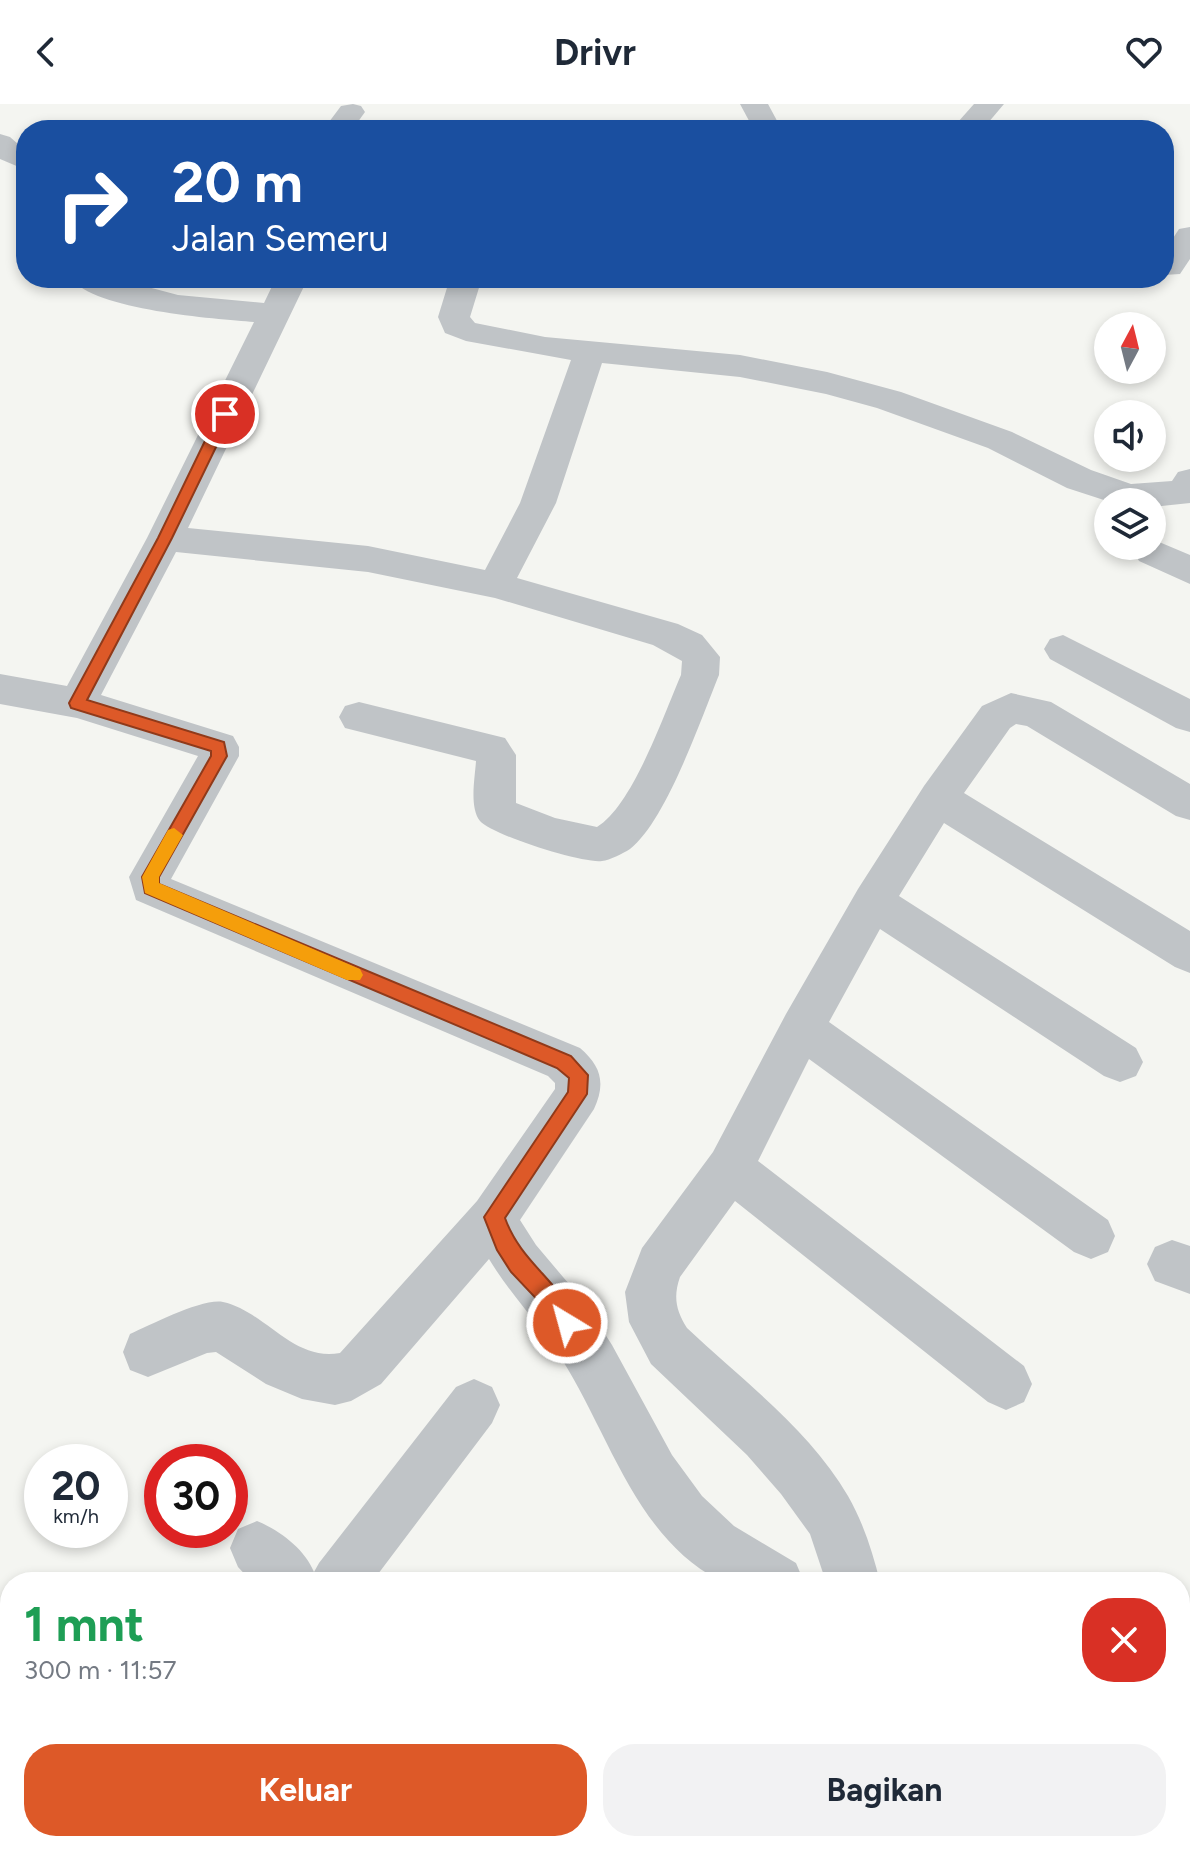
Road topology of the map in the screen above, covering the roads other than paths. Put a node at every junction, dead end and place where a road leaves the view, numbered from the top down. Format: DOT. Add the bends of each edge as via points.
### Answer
graph roads {
  1 [pos="990,104"];
  2 [pos="975,120"];
  3 [pos="1190,236"];
  4 [pos="1174,270"];
  5 [pos="107,288"];
  6 [pos="286,288"];
  7 [pos="463,288"];
  8 [pos="272,314"];
  9 [pos="590,351"];
  10 [pos="1190,481"];
  11 [pos="165,538"];
  12 [pos="1166,559"];
  13 [pos="1190,571"];
  14 [pos="495,585"];
  15 [pos="1063,649"];
  16 [pos="0,689"];
  17 [pos="77,703"];
  18 [pos="359,717"];
  19 [pos="1190,717"];
  20 [pos="938,798"];
  21 [pos="1190,804"];
  22 [pos="873,902"];
  23 [pos="1190,954"];
  24 [pos="802,1028"];
  25 [pos="1120,1062"];
  26 [pos="730,1168"];
  27 [pos="494,1217"];
  28 [pos="1091,1236"];
  29 [pos="148,1352"];
  30 [pos="1006,1384"];
  31 [pos="474,1405"];
  32 [pos="346,1572"];
  33 [pos="757,1572"];
  34 [pos="851,1572"];
  1 -- 2 [label="street"];
  3 -- 4 [label="street"];
  5 -- 8 [label="street" via="158,302"];
  6 -- 8 [label="street"];
  7 -- 9 [label="street" via="454,317 456,326 466,331"];
  8 -- 11 [label="street"];
  9 -- 10 [label="street" via="740,366 827,383 1000,440 1079,479 1130,496 1182,493"];
  9 -- 14 [label="street" via="538,503"];
  11 -- 14 [label="street" via="312,551"];
  11 -- 17 [label="street"];
  12 -- 13 [label="street"];
  14 -- 18 [label="street" via="665,634 701,657 700,675 682,717 623,832 594,844 506,818 495,810 496,755 491,749"];
  15 -- 19 [label="street"];
  16 -- 17 [label="street"];
  17 -- 27 [label="street" via="219,747 219,756 150,877 151,888 564,1062 578,1075 578,1094"];
  20 -- 21 [label="street" via="996,717 1011,708 1037,713 1071,731"];
  20 -- 22 [label="street"];
  20 -- 23 [label="street"];
  22 -- 24 [label="street"];
  22 -- 25 [label="street"];
  24 -- 26 [label="street"];
  24 -- 28 [label="street"];
  26 -- 30 [label="street"];
  26 -- 34 [label="street" via="659,1265 650,1292 654,1322 669,1346 800,1475 829,1515"];
  27 -- 29 [label="street" via="353,1374 322,1382 305,1377 222,1327"];
  27 -- 33 [label="street" via="518,1265 555,1304 581,1343 651,1470 685,1518"];
  31 -- 32 [label="street"];
}
